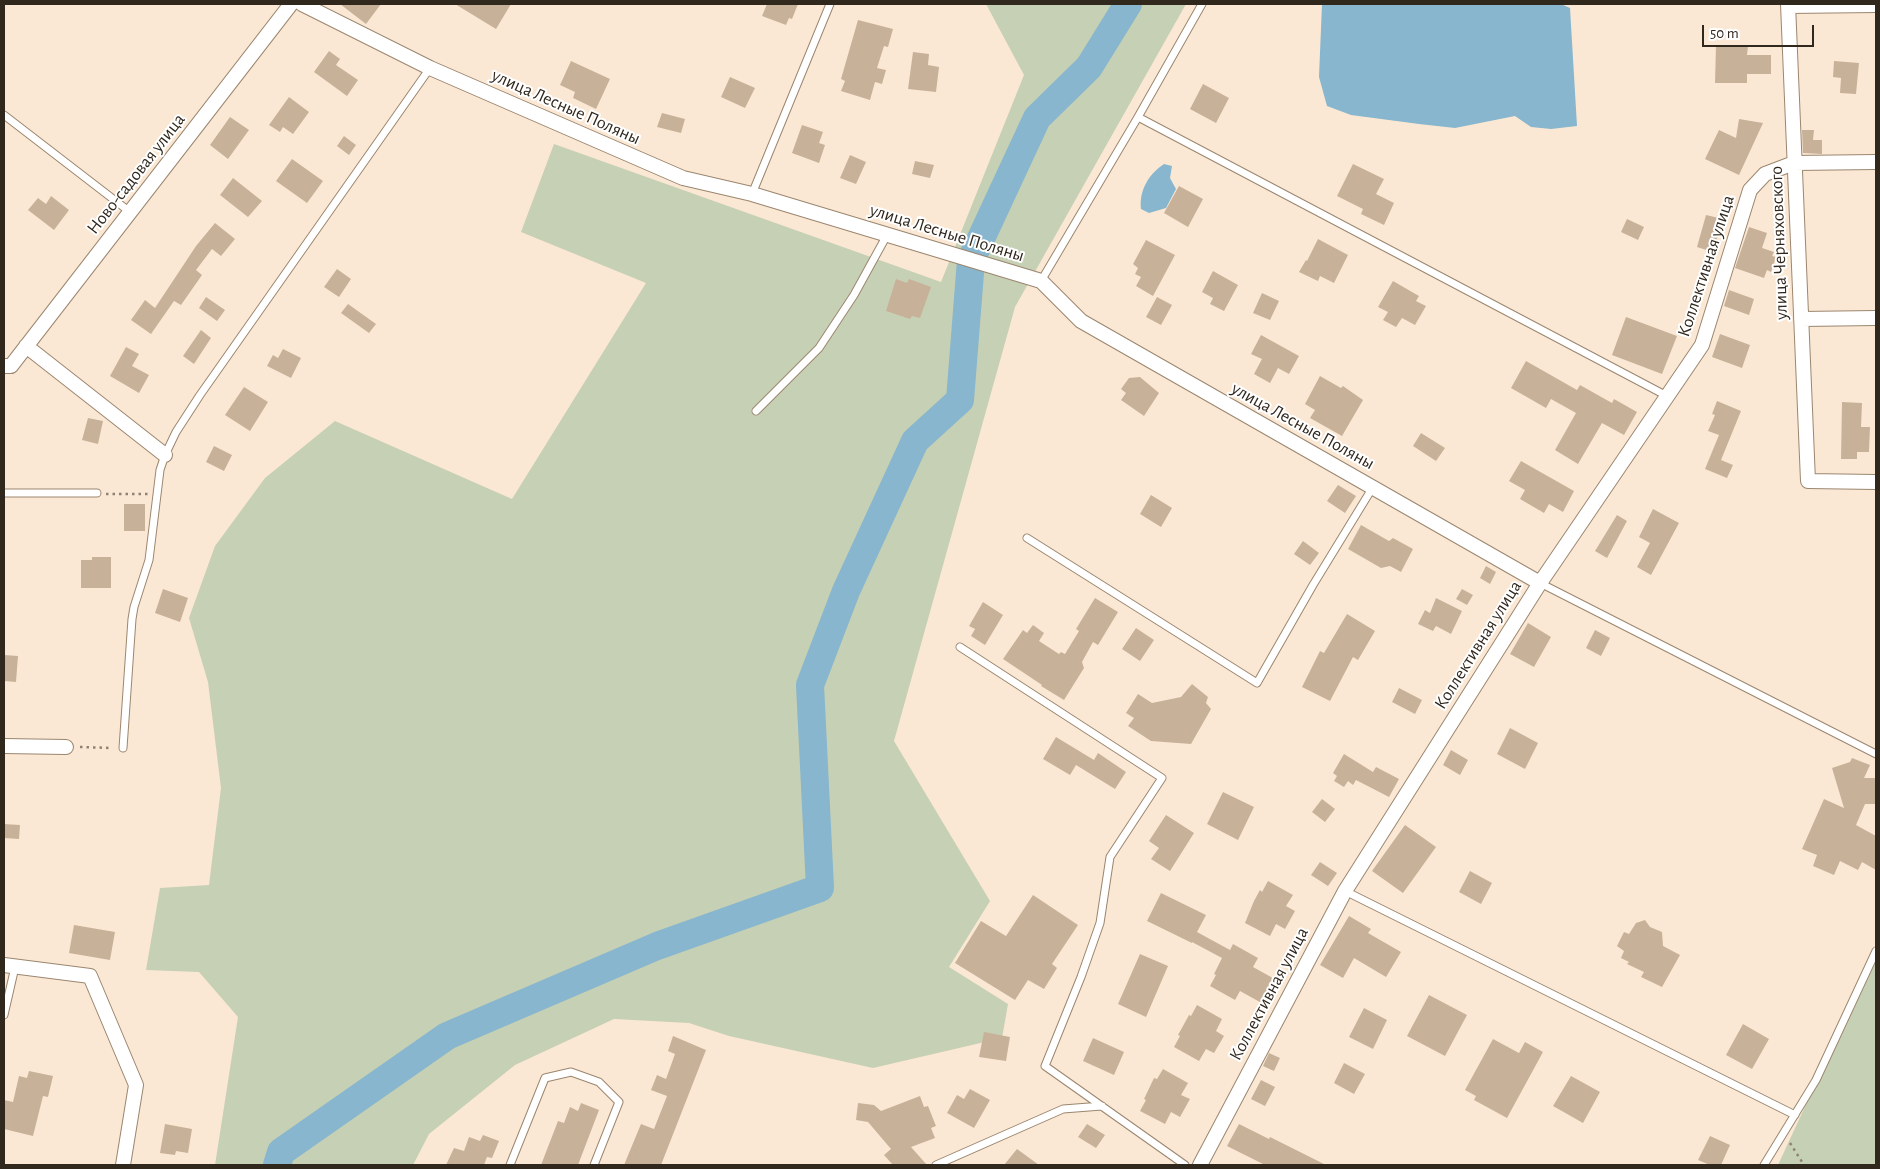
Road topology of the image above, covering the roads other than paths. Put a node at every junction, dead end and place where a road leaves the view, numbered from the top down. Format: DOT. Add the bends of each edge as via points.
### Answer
graph roads {
  1 [pos="291,4"];
  2 [pos="302,4"];
  3 [pos="830,4"];
  4 [pos="1202,4"];
  5 [pos="1788,5"];
  6 [pos="1876,5"];
  7 [pos="430,68"];
  8 [pos="4,115"];
  9 [pos="1138,116"];
  10 [pos="1794,162"];
  11 [pos="1876,162"];
  12 [pos="752,194"];
  13 [pos="130,212"];
  14 [pos="887,235"];
  15 [pos="1041,281"];
  16 [pos="1876,318"];
  17 [pos="1801,319"];
  18 [pos="26,346"];
  19 [pos="8,366"];
  20 [pos="1667,396"];
  21 [pos="756,411"];
  22 [pos="165,455"];
  23 [pos="1876,482"];
  24 [pos="1373,486"];
  25 [pos="4,493"];
  26 [pos="97,493"];
  27 [pos="1027,538"];
  28 [pos="1540,583"];
  29 [pos="960,646"];
  30 [pos="4,746"];
  31 [pos="66,747"];
  32 [pos="123,748"];
  33 [pos="1876,754"];
  34 [pos="1345,891"];
  35 [pos="1876,951"];
  36 [pos="9,966"];
  37 [pos="4,1015"];
  38 [pos="1102,1106"];
  39 [pos="1795,1115"];
  40 [pos="123,1165"];
  41 [pos="510,1165"];
  42 [pos="594,1165"];
  43 [pos="936,1165"];
  44 [pos="1185,1165"];
  45 [pos="1200,1165"];
  46 [pos="1764,1165"];
  1 -- 13 [label="street, Ново-садовая улица"];
  2 -- 7 [label="street, улица Лесные Поляны"];
  3 -- 12 [label="lane"];
  4 -- 9 [label="lane"];
  5 -- 6 [label="street"];
  5 -- 10 [label="street, улица Черняховского"];
  7 -- 12 [label="street, улица Лесные Поляны" via="683,178"];
  7 -- 22 [label="lane" via="200,395"];
  8 -- 13 [label="lane"];
  9 -- 15 [label="lane"];
  9 -- 20 [label="lane"];
  10 -- 11 [label="street"];
  10 -- 17 [label="street, улица Черняховского"];
  10 -- 20 [label="street, Коллективная улица" via="1765,174 1750,190 1702,345"];
  12 -- 14 [label="street, улица Лесные Поляны"];
  13 -- 18 [label="street, Ново-садовая улица"];
  14 -- 15 [label="street, улица Лесные Поляны"];
  14 -- 21 [label="lane" via="854,295 818,348"];
  15 -- 24 [label="street, улица Лесные Поляны" via="1081,320"];
  16 -- 17 [label="street"];
  17 -- 23 [label="street, улица Черняховского" via="1808,481"];
  18 -- 19 [label="street, Ново-садовая улица"];
  18 -- 22 [label="street"];
  20 -- 28 [label="street, Коллективная улица"];
  22 -- 32 [label="lane" via="160,470 149,560 132,619"];
  24 -- 27 [label="lane" via="1257,684"];
  24 -- 28 [label="street, улица Лесные Поляны"];
  25 -- 26 [label="lane"];
  28 -- 33 [label="lane"];
  28 -- 34 [label="street, Коллективная улица"];
  29 -- 38 [label="lane" via="1162,778 1110,857 1100,924 1045,1066"];
  30 -- 31 [label="street"];
  34 -- 39 [label="lane"];
  34 -- 45 [label="street, Коллективная улица"];
  35 -- 39 [label="lane" via="1816,1080"];
  36 -- 37 [label="lane"];
  36 -- 40 [label="street" via="90,976 136,1085"];
  38 -- 43 [label="lane" via="1063,1109"];
  38 -- 44 [label="lane"];
  39 -- 46 [label="lane"];
  41 -- 42 [label="lane" via="545,1078 571,1072 599,1082 619,1102"];
}
